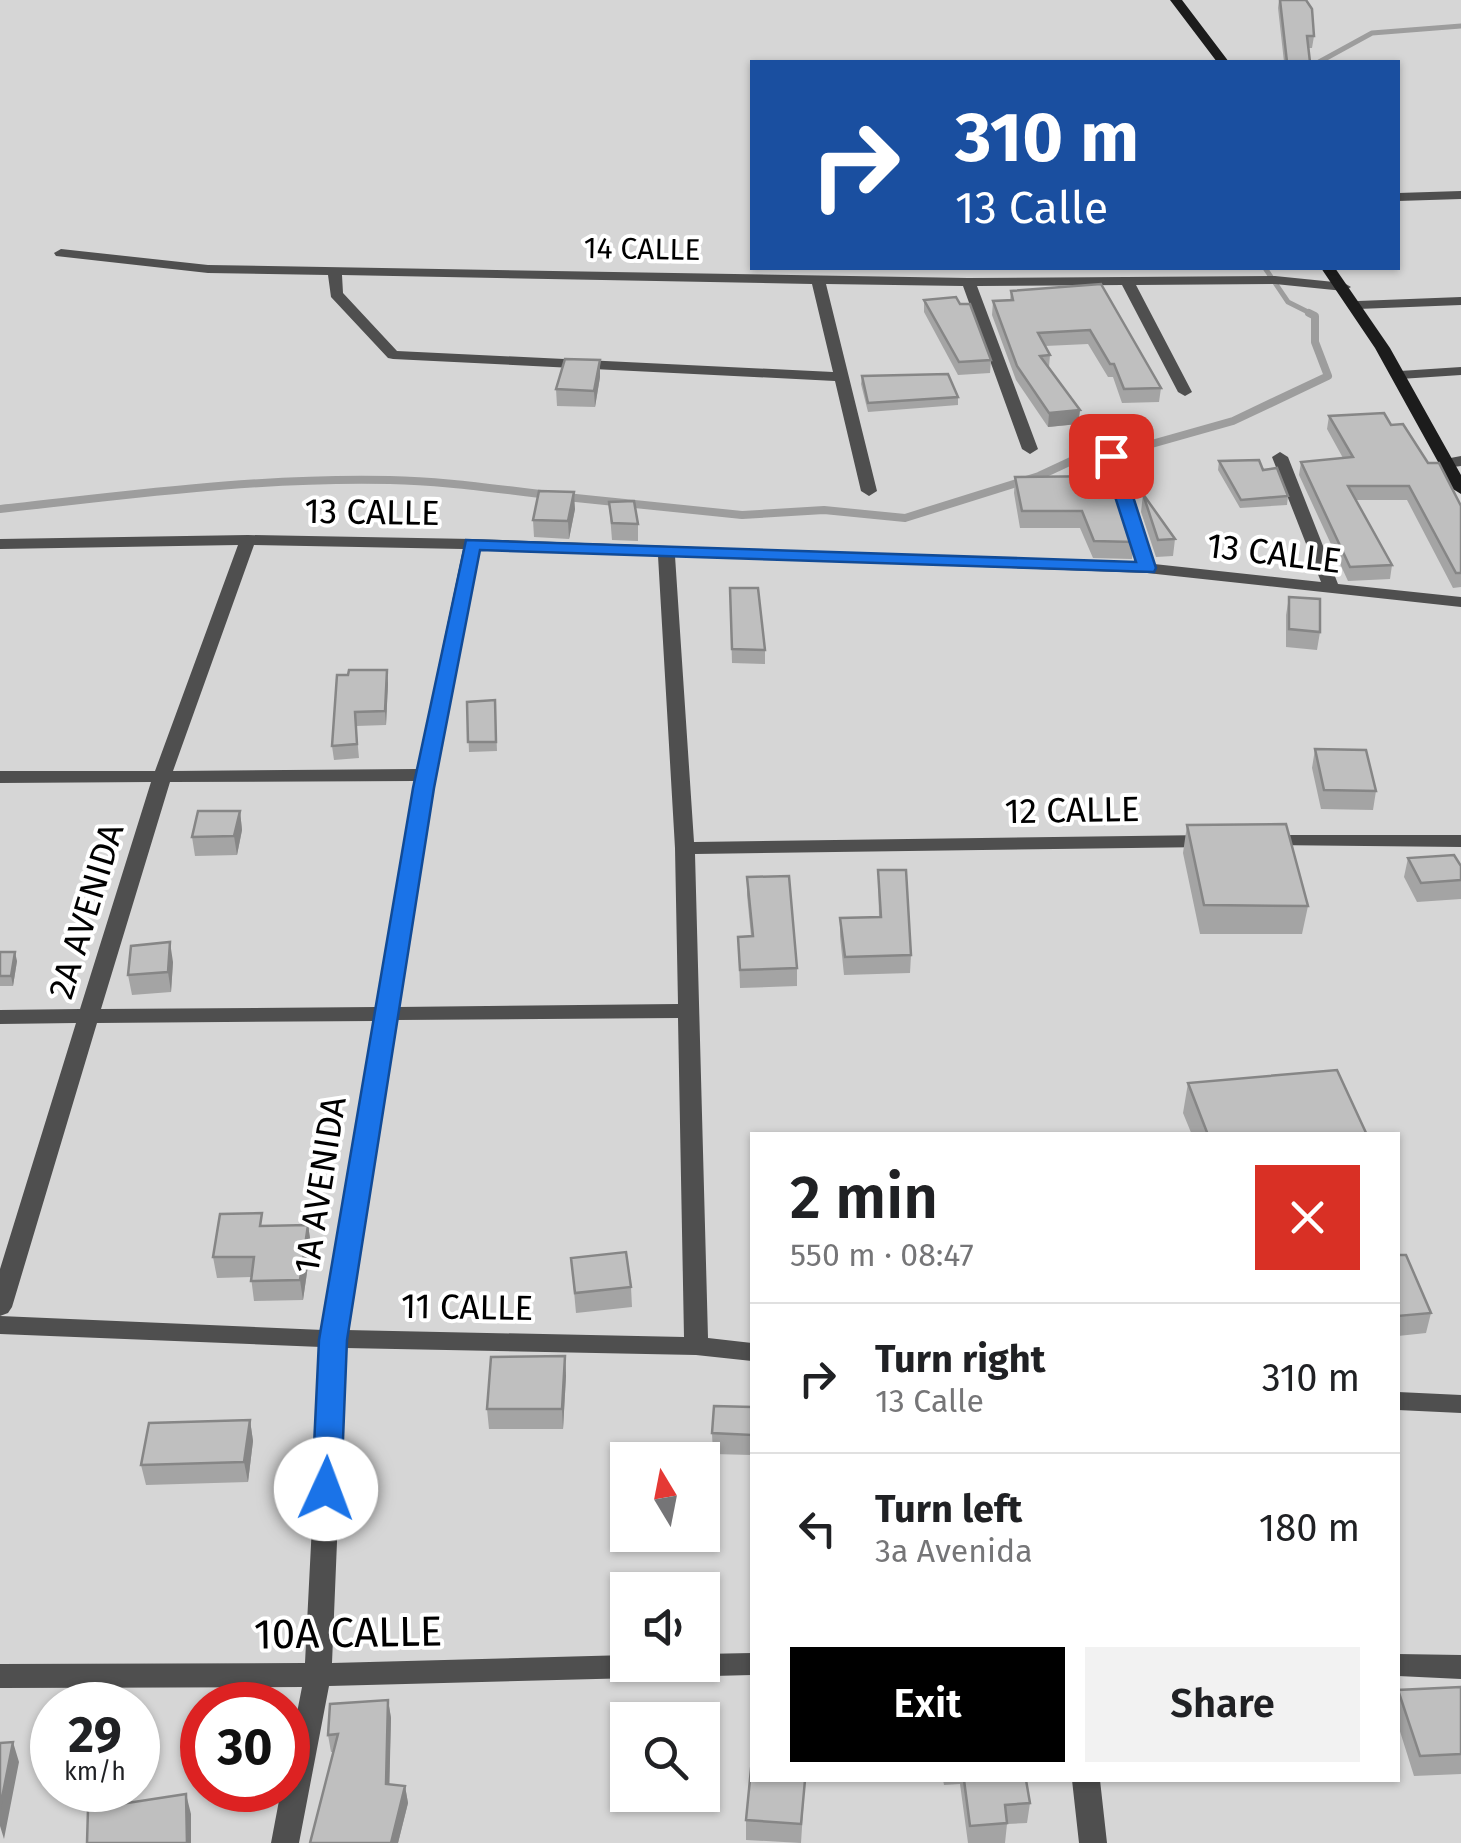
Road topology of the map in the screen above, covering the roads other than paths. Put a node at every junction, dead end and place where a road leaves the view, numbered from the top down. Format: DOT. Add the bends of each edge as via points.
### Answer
graph roads {
  1 [pos="1176,0"];
  2 [pos="1222,60"];
  3 [pos="1461,196"];
  4 [pos="1400,198"];
  5 [pos="61,253"];
  6 [pos="1330,270"];
  7 [pos="334,271"];
  8 [pos="818,279"];
  9 [pos="968,282"];
  10 [pos="1127,282"];
  11 [pos="1344,288"];
  12 [pos="1461,301"];
  13 [pos="1358,305"];
  14 [pos="1461,370"];
  15 [pos="1400,375"];
  16 [pos="842,377"];
  17 [pos="1185,392"];
  18 [pos="1030,448"];
  19 [pos="1111,456"];
  20 [pos="1280,457"];
  21 [pos="1454,462"];
  22 [pos="1461,489"];
  23 [pos="869,491"];
  24 [pos="248,540"];
  25 [pos="0,544"];
  26 [pos="472,544"];
  27 [pos="666,551"];
  28 [pos="1147,568"];
  29 [pos="1332,589"];
  30 [pos="1461,602"];
  31 [pos="426,775"];
  32 [pos="162,776"];
  33 [pos="0,778"];
  34 [pos="1461,841"];
  35 [pos="685,848"];
  36 [pos="688,1011"];
  37 [pos="386,1014"];
  38 [pos="87,1016"];
  39 [pos="0,1017"];
  40 [pos="0,1306"];
  41 [pos="0,1325"];
  42 [pos="333,1340"];
  43 [pos="696,1346"];
  44 [pos="750,1352"];
  45 [pos="1400,1400"];
  46 [pos="1461,1404"];
  47 [pos="750,1664"];
  48 [pos="720,1665"];
  49 [pos="1400,1665"];
  50 [pos="610,1667"];
  51 [pos="1461,1667"];
  52 [pos="318,1675"];
  53 [pos="0,1676"];
  54 [pos="1086,1782"];
  55 [pos="285,1843"];
  56 [pos="1093,1843"];
  1 -- 2 [label="street"];
  3 -- 4 [label="street"];
  5 -- 7 [label="street, 14 CALLE" via="208,269"];
  6 -- 11 [label="street"];
  7 -- 8 [label="street, 14 CALLE"];
  7 -- 16 [label="street" via="336,294 393,355"];
  8 -- 9 [label="street, 14 CALLE"];
  8 -- 16 [label="street"];
  9 -- 10 [label="street, 14 CALLE"];
  9 -- 18 [label="street"];
  10 -- 11 [label="street, 14 CALLE" via="1274,280"];
  10 -- 17 [label="street"];
  11 -- 13 [label="street"];
  12 -- 13 [label="street"];
  13 -- 15 [label="street"];
  14 -- 15 [label="street"];
  15 -- 21 [label="street"];
  16 -- 23 [label="street"];
  19 -- 28 [label="street"];
  20 -- 29 [label="street"];
  21 -- 22 [label="street"];
  24 -- 25 [label="street, 13 CALLE"];
  24 -- 26 [label="street, 13 CALLE"];
  24 -- 32 [label="street, 2A AVENIDA"];
  26 -- 27 [label="street, 13 CALLE"];
  26 -- 31 [label="street, 1A AVENIDA"];
  27 -- 28 [label="street, 13 CALLE"];
  27 -- 35 [label="street"];
  28 -- 29 [label="street, 13 CALLE"];
  29 -- 30 [label="street, 13 CALLE"];
  31 -- 32 [label="street"];
  31 -- 37 [label="street, 1A AVENIDA"];
  32 -- 33 [label="street"];
  32 -- 38 [label="street, 2A AVENIDA"];
  34 -- 35 [label="street, 12 CALLE"];
  35 -- 36 [label="street"];
  36 -- 37 [label="street"];
  36 -- 43 [label="street"];
  37 -- 38 [label="street"];
  37 -- 42 [label="street, 1A AVENIDA"];
  38 -- 39 [label="street"];
  38 -- 40 [label="street, 2A AVENIDA"];
  41 -- 42 [label="street, 11 CALLE"];
  42 -- 43 [label="street, 11 CALLE"];
  42 -- 52 [label="street, 1A AVENIDA"];
  43 -- 44 [label="street, 11 CALLE"];
  45 -- 46 [label="street"];
  47 -- 48 [label="street, 10A CALLE"];
  49 -- 51 [label="street"];
  50 -- 52 [label="street, 10A CALLE"];
  52 -- 53 [label="street, 10A CALLE"];
  52 -- 55 [label="street, 1A AVENIDA"];
  54 -- 56 [label="street"];
}
